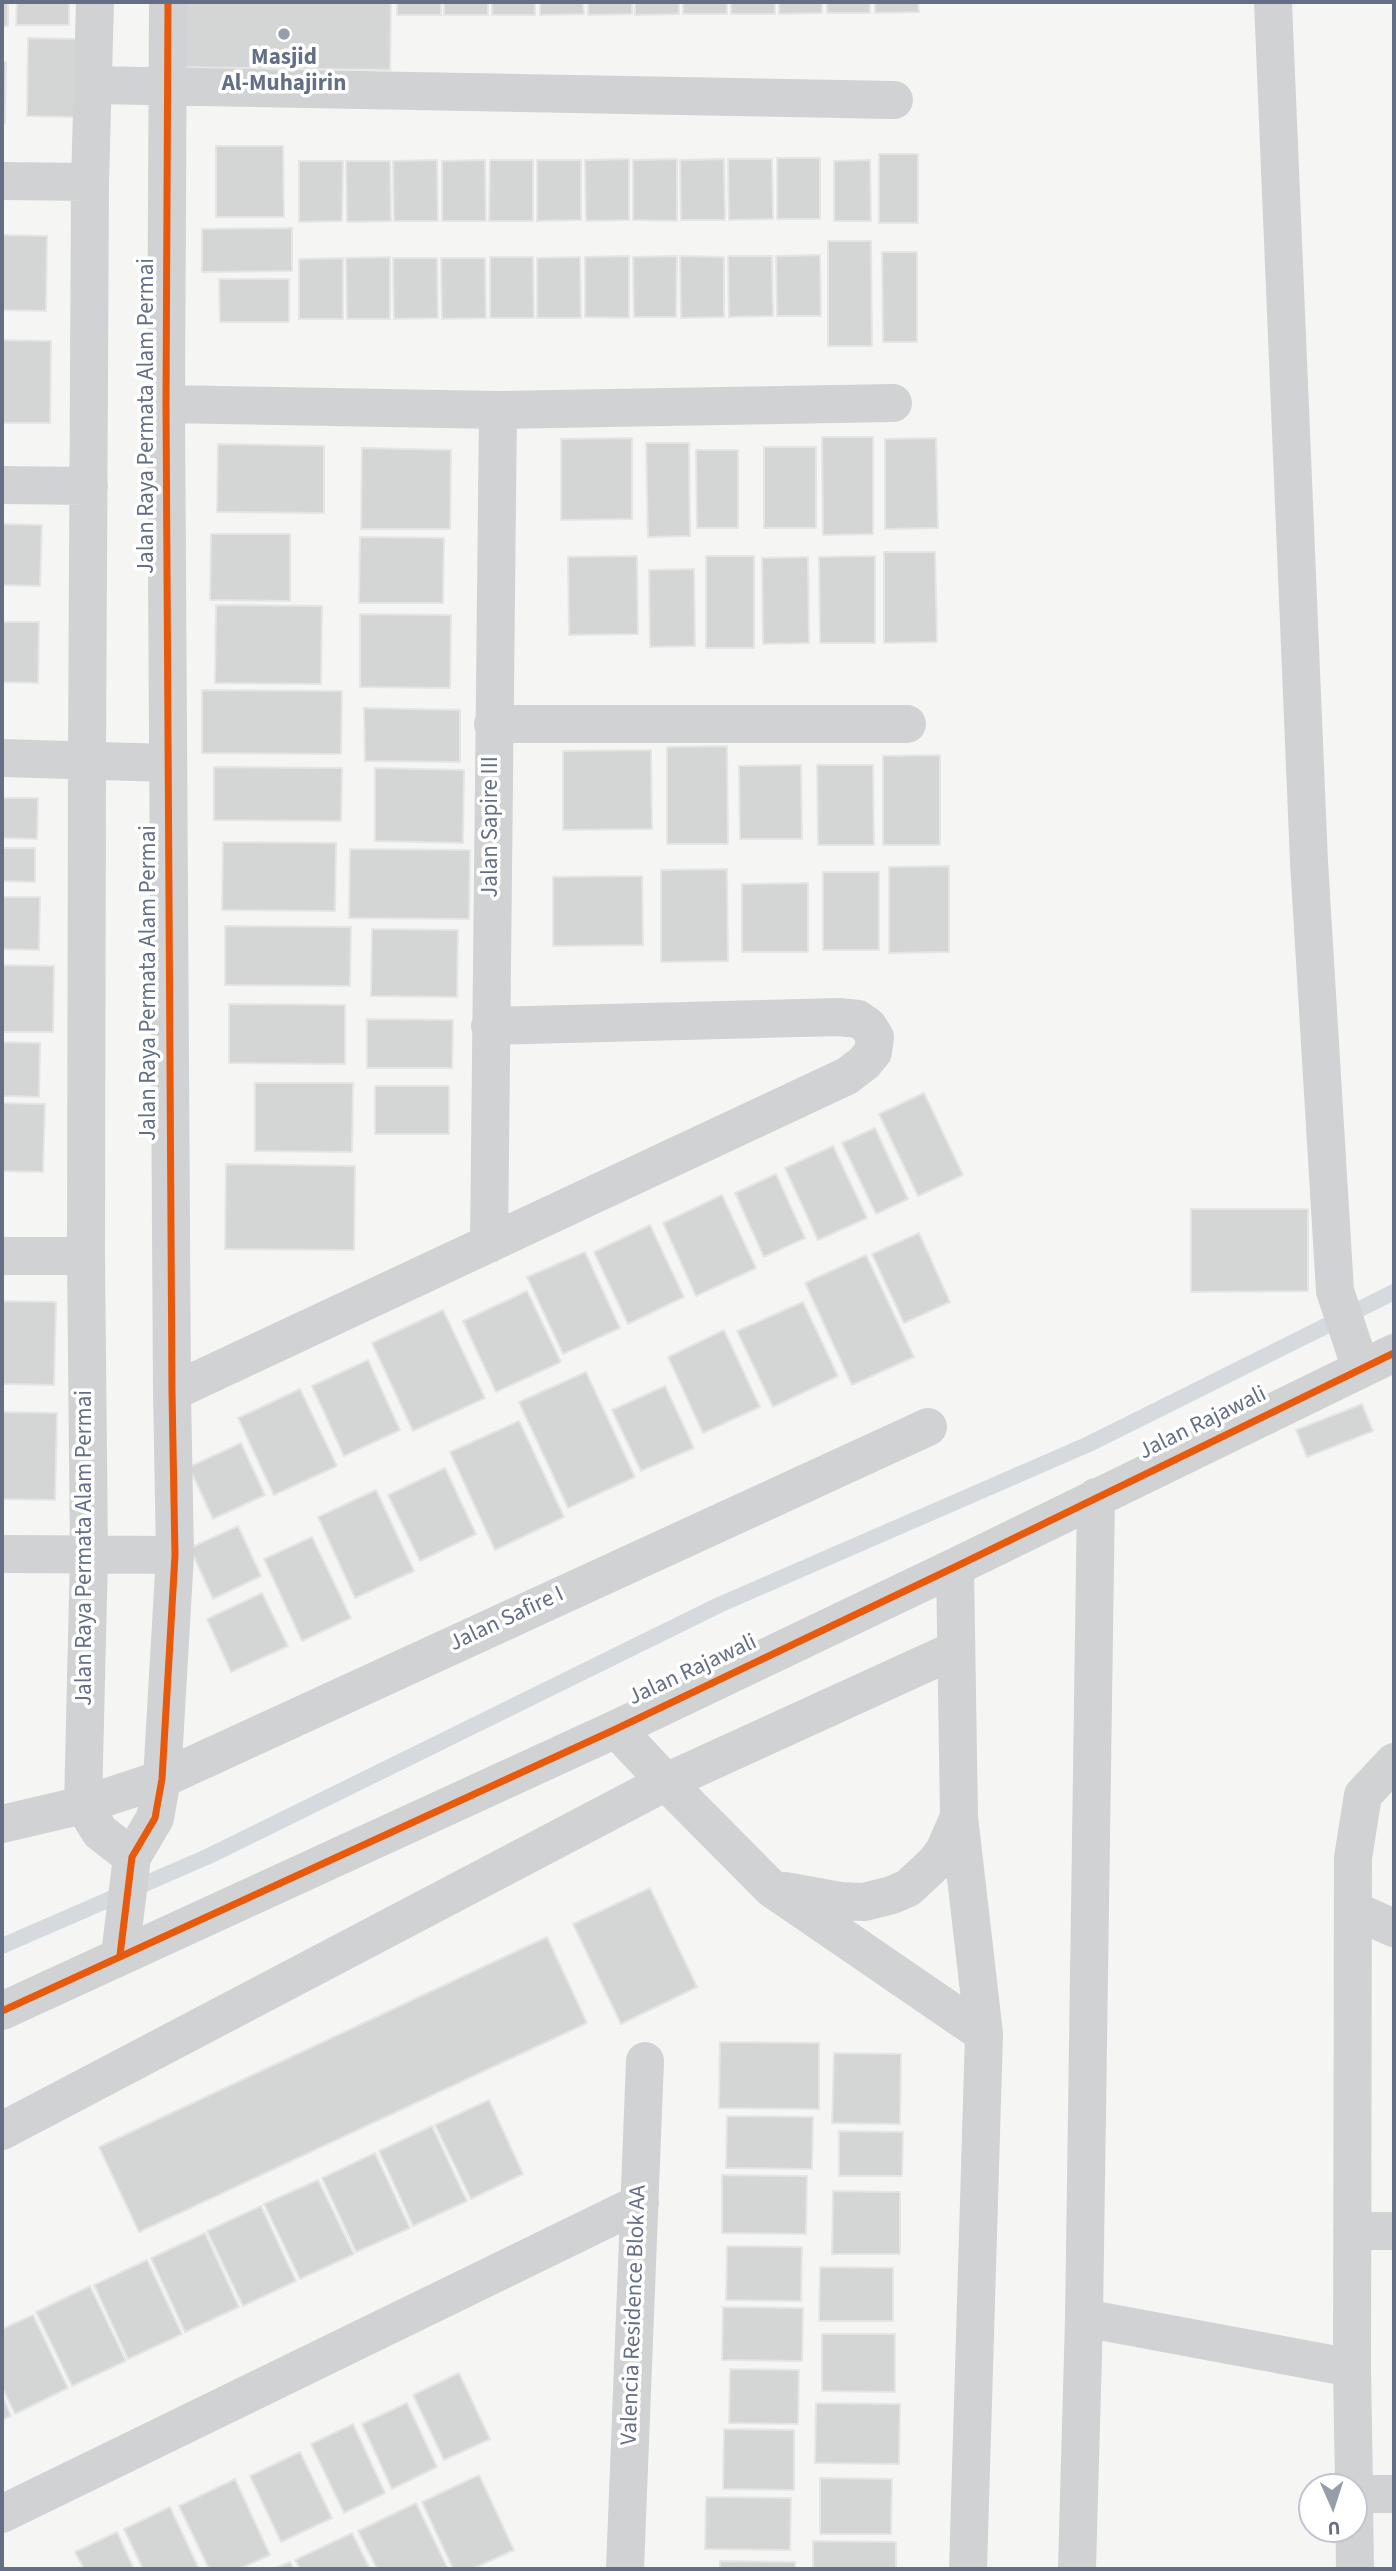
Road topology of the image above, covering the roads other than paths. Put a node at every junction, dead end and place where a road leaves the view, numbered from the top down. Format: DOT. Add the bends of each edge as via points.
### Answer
graph roads {
  1 [pos="95,2"];
  2 [pos="168,2"];
  3 [pos="1273,2"];
  4 [pos="93,85"];
  5 [pos="168,87"];
  6 [pos="894,100"];
  7 [pos="2,181"];
  8 [pos="90,182"];
  9 [pos="894,403"];
  10 [pos="166,404"];
  11 [pos="498,410"];
  12 [pos="2,485"];
  13 [pos="89,486"];
  14 [pos="493,724"];
  15 [pos="907,724"];
  16 [pos="2,758"];
  17 [pos="87,760"];
  18 [pos="168,762"];
  19 [pos="491,1026"];
  20 [pos="489,1244"];
  21 [pos="2,1256"];
  22 [pos="86,1256"];
  23 [pos="1368,1354"];
  24 [pos="172,1392"];
  25 [pos="928,1427"];
  26 [pos="1096,1497"];
  27 [pos="2,1554"];
  28 [pos="89,1555"];
  29 [pos="175,1555"];
  30 [pos="955,1567"];
  31 [pos="955,1650"];
  32 [pos="617,1728"];
  33 [pos="1394,1762"];
  34 [pos="162,1779"];
  35 [pos="666,1782"];
  36 [pos="83,1805"];
  37 [pos="959,1818"];
  38 [pos="2,1824"];
  39 [pos="130,1869"];
  40 [pos="771,1888"];
  41 [pos="1353,1910"];
  42 [pos="1394,1927"];
  43 [pos="122,1938"];
  44 [pos="2,2011"];
  45 [pos="984,2034"];
  46 [pos="645,2061"];
  47 [pos="2,2131"];
  48 [pos="640,2203"];
  49 [pos="1352,2231"];
  50 [pos="1394,2231"];
  51 [pos="1084,2318"];
  52 [pos="1352,2368"];
  53 [pos="1354,2473"];
  54 [pos="1368,2494"];
  55 [pos="1394,2494"];
  56 [pos="2,2514"];
  57 [pos="1355,2543"];
  58 [pos="625,2569"];
  59 [pos="968,2569"];
  60 [pos="1077,2569"];
  61 [pos="1355,2569"];
  1 -- 4 [label="street, Jalan Raya Permata Alam Permai"];
  2 -- 5 [label="street, Jalan Raya Permata Alam Permai"];
  3 -- 23 [label="street" via="1309,862 1335,1291"];
  4 -- 5 [label="street"];
  4 -- 8 [label="street, Jalan Raya Permata Alam Permai"];
  5 -- 6 [label="street"];
  5 -- 10 [label="street, Jalan Raya Permata Alam Permai"];
  7 -- 8 [label="street"];
  8 -- 13 [label="street, Jalan Raya Permata Alam Permai"];
  9 -- 11 [label="street"];
  10 -- 11 [label="street"];
  10 -- 18 [label="street, Jalan Raya Permata Alam Permai"];
  11 -- 14 [label="street, Jalan Sapire III"];
  12 -- 13 [label="street"];
  13 -- 17 [label="street, Jalan Raya Permata Alam Permai"];
  14 -- 15 [label="street"];
  14 -- 19 [label="street, Jalan Sapire III"];
  16 -- 17 [label="street"];
  17 -- 18 [label="street"];
  17 -- 22 [label="street, Jalan Raya Permata Alam Permai"];
  18 -- 24 [label="street, Jalan Raya Permata Alam Permai"];
  19 -- 20 [label="street, Jalan Sapire III"];
  19 -- 20 [label="street" via="839,1017 858,1019 875,1037 873,1052 846,1076"];
  20 -- 24 [label="street"];
  21 -- 22 [label="street"];
  22 -- 28 [label="street, Jalan Raya Permata Alam Permai"];
  23 -- 26 [label="street, Jalan Rajawali"];
  24 -- 29 [label="street, Jalan Raya Permata Alam Permai"];
  25 -- 34 [label="street, Jalan Safire I"];
  26 -- 30 [label="street, Jalan Rajawali"];
  26 -- 51 [label="street"];
  27 -- 28 [label="street"];
  28 -- 29 [label="street"];
  28 -- 36 [label="street, Jalan Raya Permata Alam Permai"];
  29 -- 34 [label="street, Jalan Raya Permata Alam Permai"];
  30 -- 31 [label="street"];
  30 -- 32 [label="street, Jalan Rajawali"];
  31 -- 35 [label="street"];
  31 -- 37 [label="street"];
  32 -- 35 [label="street"];
  32 -- 43 [label="street, Jalan Rajawali"];
  33 -- 41 [label="street" via="1363,1796 1353,1858"];
  34 -- 36 [label="street, Jalan Safire I"];
  34 -- 39 [label="street, Jalan Raya Permata Alam Permai" via="155,1818"];
  35 -- 40 [label="street"];
  35 -- 47 [label="street"];
  36 -- 38 [label="street, Jalan Safire I"];
  36 -- 39 [label="street"];
  37 -- 40 [label="street" via="935,1863 908,1888 892,1895 864,1902 840,1901"];
  37 -- 45 [label="street"];
  39 -- 43 [label="street, Jalan Raya Permata Alam Permai"];
  40 -- 45 [label="street"];
  41 -- 42 [label="street"];
  41 -- 49 [label="street"];
  43 -- 44 [label="street, Jalan Rajawali"];
  45 -- 59 [label="street"];
  46 -- 48 [label="street, Valencia Residence Blok AA"];
  48 -- 56 [label="street"];
  48 -- 58 [label="street, Valencia Residence Blok AA"];
  49 -- 50 [label="street"];
  49 -- 52 [label="street"];
  51 -- 52 [label="street"];
  51 -- 60 [label="street"];
  52 -- 53 [label="street"];
  54 -- 55 [label="street"];
  57 -- 61 [label="street"];
}
